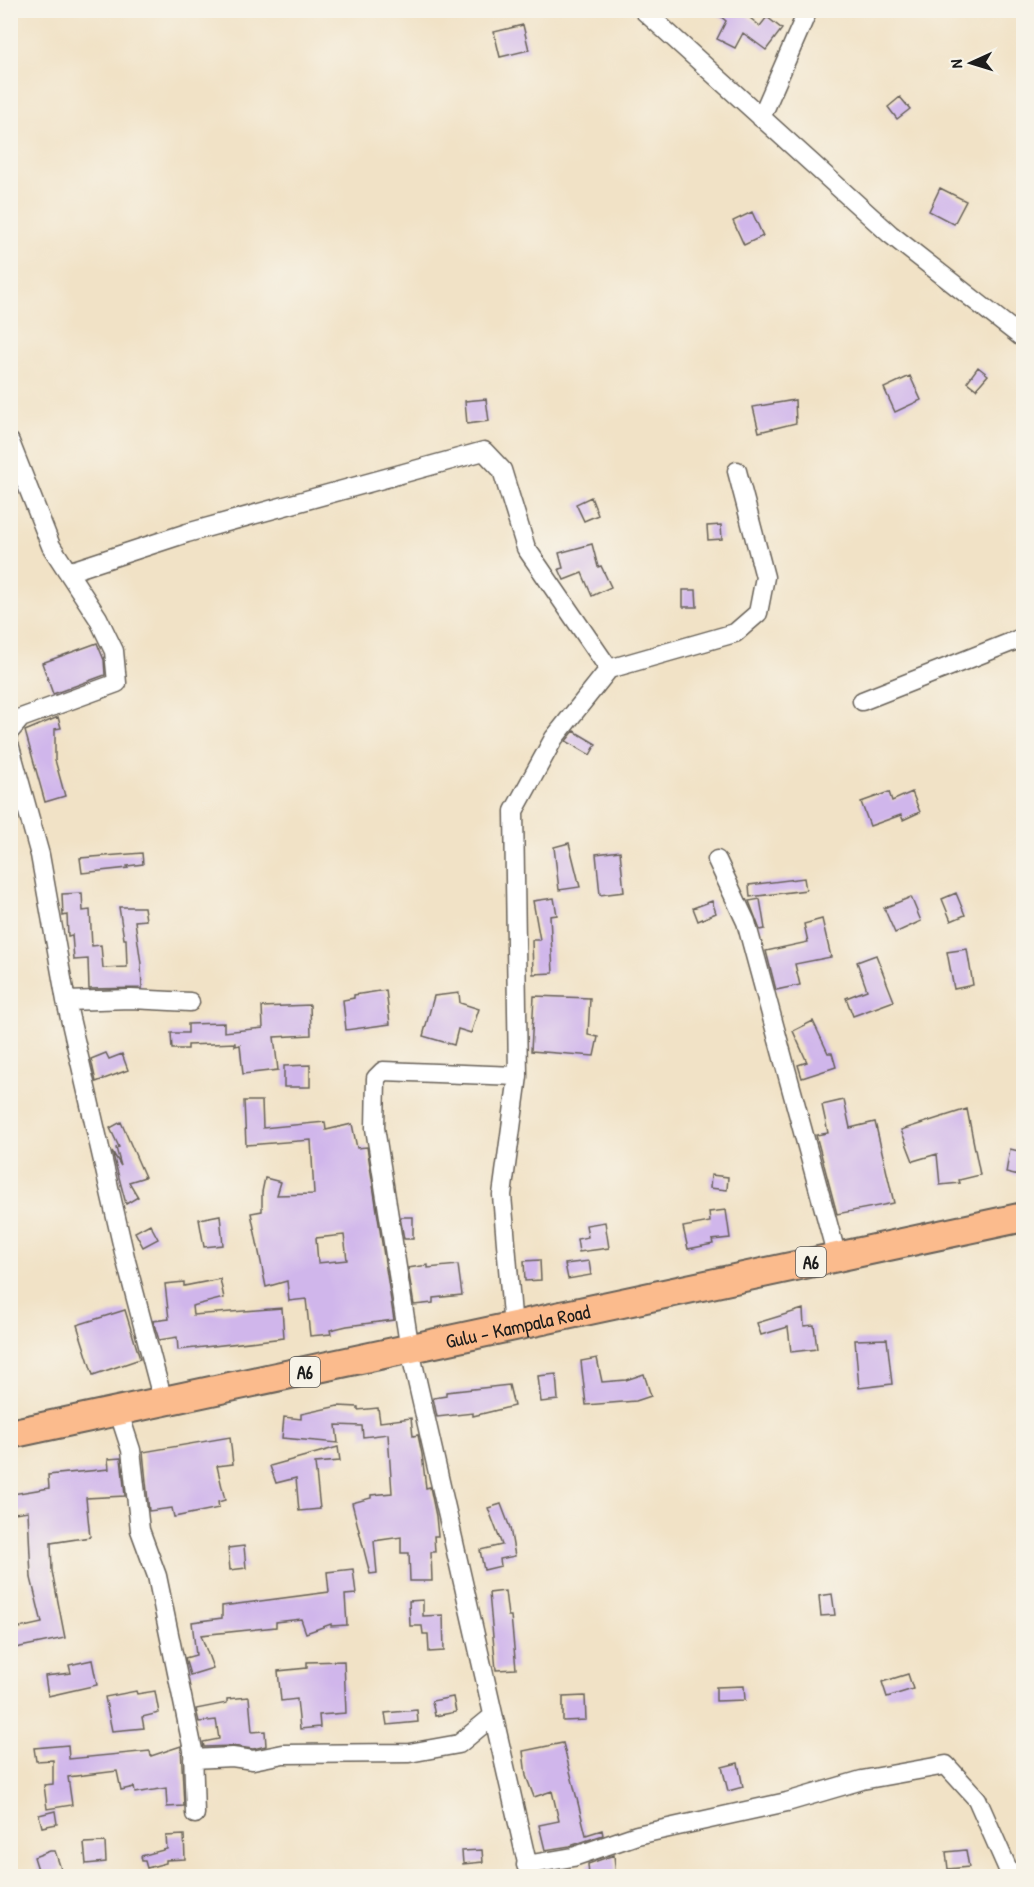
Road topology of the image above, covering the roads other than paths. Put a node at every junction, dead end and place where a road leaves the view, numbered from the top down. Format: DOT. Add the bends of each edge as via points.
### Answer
graph roads {
  1 [pos="643,10"];
  2 [pos="808,10"];
  3 [pos="761,118"];
  4 [pos="1023,339"];
  5 [pos="10,442"];
  6 [pos="738,471"];
  7 [pos="68,572"];
  8 [pos="1023,638"];
  9 [pos="609,669"];
  10 [pos="862,701"];
  11 [pos="10,731"];
  12 [pos="10,747"];
  13 [pos="717,860"];
  14 [pos="66,1001"];
  15 [pos="190,1002"];
  16 [pos="518,1076"];
  17 [pos="1023,1217"];
  18 [pos="837,1257"];
  19 [pos="513,1328"];
  20 [pos="410,1350"];
  21 [pos="163,1401"];
  22 [pos="118,1410"];
  23 [pos="10,1434"];
  24 [pos="493,1716"];
  25 [pos="193,1759"];
  26 [pos="195,1814"];
  27 [pos="528,1871"];
  28 [pos="1011,1876"];
  1 -- 3 [label="street"];
  2 -- 3 [label="street"];
  3 -- 4 [label="street" via="890,234"];
  5 -- 7 [label="street" via="51,546"];
  6 -- 9 [label="street" via="765,577 758,612 735,633"];
  7 -- 9 [label="street" via="187,533 484,451 502,470 526,548"];
  7 -- 11 [label="street" via="114,651 117,683 21,718"];
  8 -- 10 [label="street"];
  9 -- 16 [label="street" via="554,738 514,811"];
  12 -- 14 [label="street" via="40,855"];
  13 -- 18 [label="street" via="746,922"];
  14 -- 15 [label="street"];
  14 -- 21 [label="street"];
  16 -- 19 [label="street" via="502,1195"];
  16 -- 20 [label="street" via="383,1071 376,1078 375,1128"];
  17 -- 18 [label="main road, Gulu - Kampala Road / A6"];
  18 -- 19 [label="main road, Gulu - Kampala Road / A6"];
  19 -- 20 [label="main road, Gulu - Kampala Road / A6"];
  20 -- 21 [label="main road, Gulu - Kampala Road / A6"];
  20 -- 24 [label="street"];
  21 -- 22 [label="main road, Gulu - Kampala Road / A6"];
  22 -- 23 [label="main road, Gulu - Kampala Road / A6"];
  22 -- 25 [label="street" via="131,1450 140,1530 157,1576"];
  24 -- 25 [label="street" via="459,1744 409,1753"];
  24 -- 27 [label="street"];
  25 -- 26 [label="street"];
  27 -- 28 [label="street" via="637,1835 787,1802 862,1780 946,1765 977,1798"];
}
